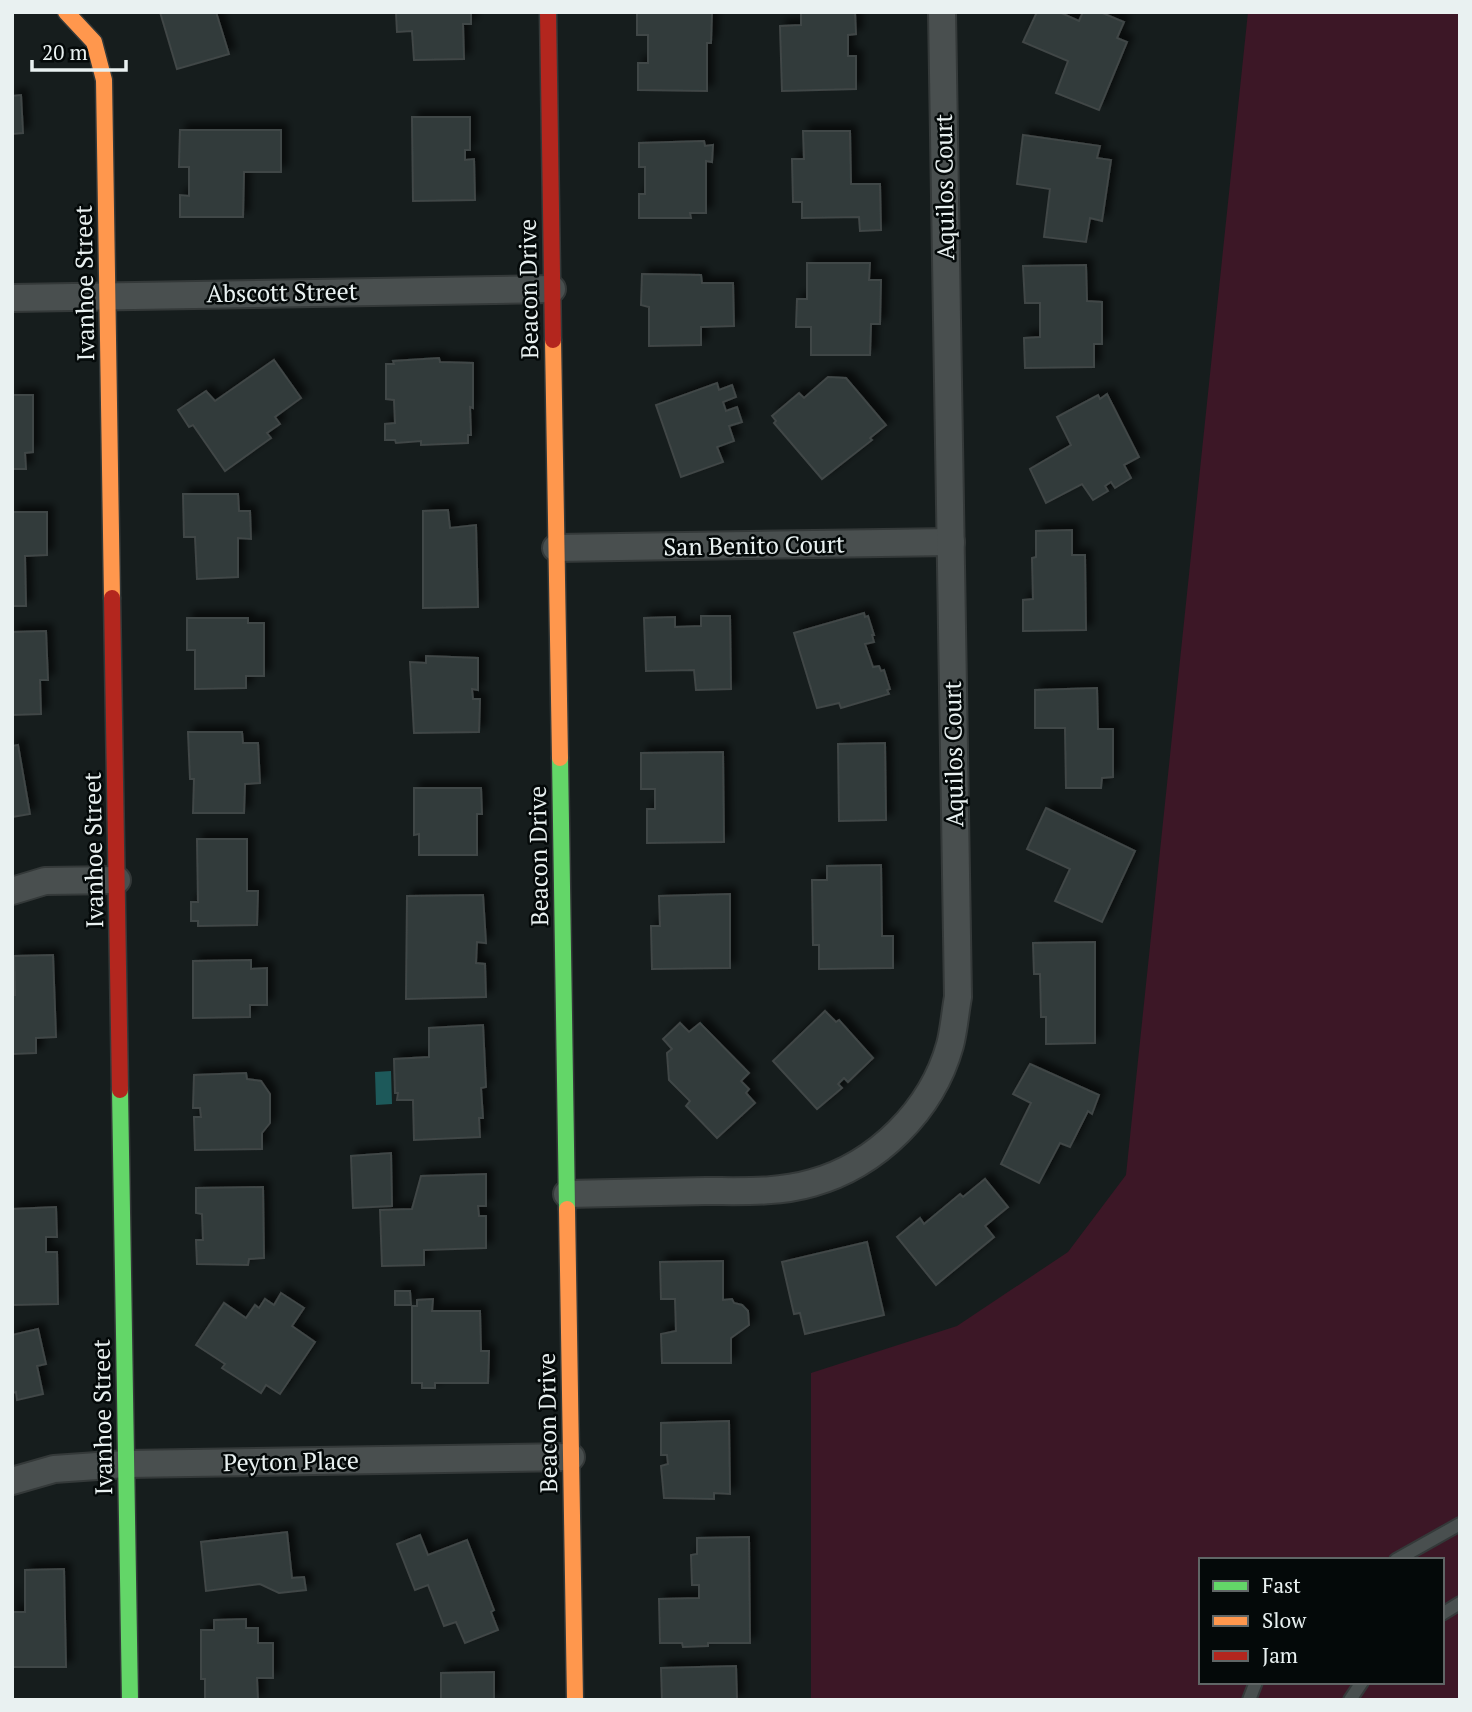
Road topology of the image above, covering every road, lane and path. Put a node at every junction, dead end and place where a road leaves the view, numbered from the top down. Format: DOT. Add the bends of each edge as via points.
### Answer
graph roads {
  1 [pos="66,12"];
  2 [pos="548,12"];
  3 [pos="942,12"];
  4 [pos="552,289"];
  5 [pos="108,296"];
  6 [pos="12,298"];
  7 [pos="951,542"];
  8 [pos="556,548"];
  9 [pos="117,880"];
  10 [pos="12,891"];
  11 [pos="567,1194"];
  12 [pos="571,1457"];
  13 [pos="126,1464"];
  14 [pos="12,1481"];
  15 [pos="1460,1524"];
  16 [pos="1400,1558"];
  17 [pos="1460,1603"];
  18 [pos="1444,1613"];
  19 [pos="1361,1684"];
  20 [pos="130,1700"];
  21 [pos="575,1700"];
  22 [pos="1350,1700"];
  1 -- 5 [label="street, Ivanhoe Street" via="94,42 104,80"];
  2 -- 4 [label="street, Beacon Drive"];
  3 -- 7 [label="street, Aquilos Court"];
  4 -- 5 [label="street, Abscott Street"];
  4 -- 8 [label="street, Beacon Drive"];
  5 -- 6 [label="street, Abscott Street"];
  5 -- 9 [label="street, Ivanhoe Street"];
  7 -- 8 [label="street, San Benito Court"];
  7 -- 11 [label="street, Aquilos Court" via="958,997 950,1046 931,1091 909,1122 881,1149 812,1183 767,1191"];
  8 -- 11 [label="street, Beacon Drive"];
  9 -- 10 [label="street" via="45,881"];
  9 -- 13 [label="street, Ivanhoe Street"];
  11 -- 12 [label="street, Beacon Drive"];
  12 -- 13 [label="street, Peyton Place"];
  12 -- 21 [label="street, Beacon Drive"];
  13 -- 14 [label="street, Peyton Place" via="54,1469"];
  13 -- 20 [label="street, Ivanhoe Street"];
  15 -- 16 [label="lane"];
  17 -- 18 [label="lane"];
  19 -- 22 [label="lane"];
}
